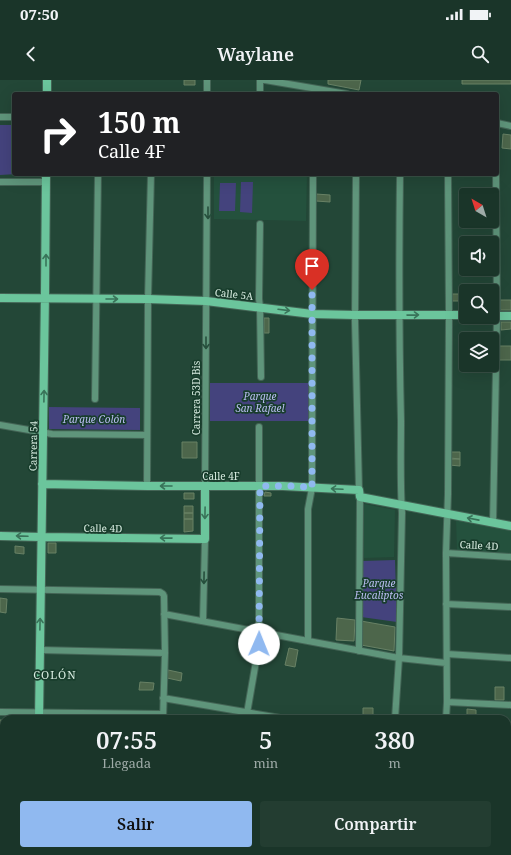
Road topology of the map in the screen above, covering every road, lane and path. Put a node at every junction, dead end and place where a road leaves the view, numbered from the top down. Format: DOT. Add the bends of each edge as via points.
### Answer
graph roads {
  1 [pos="47,80"];
  2 [pos="207,80"];
  3 [pos="260,80"];
  4 [pos="265,80"];
  5 [pos="313,91"];
  6 [pos="47,92"];
  7 [pos="207,92"];
  8 [pos="260,92"];
  9 [pos="324,92"];
  10 [pos="0,117"];
  11 [pos="12,117"];
  12 [pos="499,123"];
  13 [pos="511,126"];
  14 [pos="98,176"];
  15 [pos="151,176"];
  16 [pos="207,176"];
  17 [pos="312,176"];
  18 [pos="356,176"];
  19 [pos="400,176"];
  20 [pos="448,176"];
  21 [pos="496,176"];
  22 [pos="46,178"];
  23 [pos="0,182"];
  24 [pos="260,224"];
  25 [pos="494,284"];
  26 [pos="0,298"];
  27 [pos="45,299"];
  28 [pos="97,299"];
  29 [pos="148,299"];
  30 [pos="206,301"];
  31 [pos="260,307"];
  32 [pos="312,314"];
  33 [pos="355,315"];
  34 [pos="449,315"];
  35 [pos="459,315"];
  36 [pos="399,316"];
  37 [pos="499,316"];
  38 [pos="511,316"];
  39 [pos="494,324"];
  40 [pos="261,377"];
  41 [pos="95,398"];
  42 [pos="0,425"];
  43 [pos="260,427"];
  44 [pos="43,433"];
  45 [pos="147,435"];
  46 [pos="42,484"];
  47 [pos="147,486"];
  48 [pos="205,486"];
  49 [pos="260,486"];
  50 [pos="312,488"];
  51 [pos="359,494"];
  52 [pos="401,505"];
  53 [pos="447,514"];
  54 [pos="493,523"];
  55 [pos="511,526"];
  56 [pos="0,536"];
  57 [pos="42,537"];
  58 [pos="205,539"];
  59 [pos="446,554"];
  60 [pos="511,557"];
  61 [pos="0,589"];
  62 [pos="41,590"];
  63 [pos="446,604"];
  64 [pos="511,607"];
  65 [pos="164,614"];
  66 [pos="203,621"];
  67 [pos="259,632"];
  68 [pos="308,641"];
  69 [pos="40,650"];
  70 [pos="359,651"];
  71 [pos="164,653"];
  72 [pos="447,654"];
  73 [pos="399,658"];
  74 [pos="511,658"];
  75 [pos="446,663"];
  76 [pos="163,698"];
  77 [pos="447,702"];
  78 [pos="511,705"];
  79 [pos="0,712"];
  80 [pos="29,715"];
  81 [pos="39,715"];
  82 [pos="163,715"];
  83 [pos="241,715"];
  84 [pos="246,715"];
  85 [pos="395,715"];
  86 [pos="446,715"];
  1 -- 6 [label="street"];
  2 -- 7 [label="street"];
  3 -- 8 [label="street"];
  4 -- 5 [label="street"];
  5 -- 9 [label="street"];
  10 -- 11 [label="street"];
  12 -- 13 [label="street"];
  14 -- 28 [label="street"];
  15 -- 29 [label="street"];
  16 -- 30 [label="street, Carrera 53D Bis, one-way"];
  17 -- 32 [label="street"];
  18 -- 33 [label="street"];
  19 -- 36 [label="street"];
  20 -- 34 [label="street"];
  21 -- 25 [label="street"];
  22 -- 23 [label="street"];
  27 -- 22 [label="street, Carrera 54, one-way"];
  24 -- 31 [label="street"];
  26 -- 27 [label="street, Calle 5A"];
  27 -- 28 [label="street, Calle 5A"];
  44 -- 27 [label="street, Carrera 54, one-way"];
  28 -- 29 [label="street, Calle 5A, one-way"];
  28 -- 41 [label="street"];
  29 -- 30 [label="street, Calle 5A"];
  29 -- 45 [label="street"];
  30 -- 31 [label="street, Calle 5A"];
  30 -- 48 [label="street, Carrera 53D Bis, one-way"];
  31 -- 32 [label="street, Calle 5A, one-way"];
  31 -- 40 [label="street"];
  32 -- 33 [label="street, Calle 5A"];
  32 -- 50 [label="street"];
  33 -- 36 [label="street, Calle 5A"];
  33 -- 51 [label="street"];
  34 -- 35 [label="street, Calle 5A"];
  36 -- 34 [label="street, Calle 5A, one-way"];
  34 -- 53 [label="street"];
  36 -- 52 [label="street"];
  37 -- 38 [label="street"];
  39 -- 54 [label="street"];
  42 -- 44 [label="street"];
  43 -- 49 [label="street"];
  44 -- 45 [label="street"];
  44 -- 46 [label="street, Carrera 54"];
  45 -- 47 [label="street"];
  46 -- 47 [label="street, Calle 4F"];
  46 -- 57 [label="street, Carrera 54"];
  48 -- 47 [label="street, Calle 4F, one-way"];
  48 -- 49 [label="street, Calle 4F"];
  48 -- 58 [label="street, Carrera 53D Bis, one-way"];
  49 -- 50 [label="street, Calle 4F"];
  49 -- 67 [label="street"];
  51 -- 50 [label="street, Calle 4F, one-way"];
  50 -- 68 [label="street" via="308,509"];
  51 -- 52 [label="street, Calle 4F"];
  51 -- 70 [label="street"];
  52 -- 53 [label="street, Calle 4F"];
  52 -- 73 [label="street"];
  54 -- 53 [label="street, Calle 4F, one-way"];
  53 -- 59 [label="street"];
  54 -- 55 [label="street, Calle 4F"];
  57 -- 56 [label="street, Calle 4D, one-way"];
  58 -- 57 [label="street, Calle 4D, one-way"];
  57 -- 62 [label="street, Carrera 54"];
  58 -- 66 [label="street, Carrera 53D Bis, one-way"];
  59 -- 60 [label="street, Calle 4D"];
  59 -- 63 [label="street"];
  61 -- 62 [label="street"];
  62 -- 65 [label="street" via="160,592 164,596"];
  69 -- 62 [label="street, Carrera 54, one-way"];
  63 -- 64 [label="street"];
  63 -- 72 [label="street"];
  65 -- 66 [label="street"];
  65 -- 71 [label="street"];
  66 -- 67 [label="street"];
  67 -- 68 [label="street"];
  67 -- 84 [label="street"];
  68 -- 70 [label="street"];
  69 -- 71 [label="street"];
  69 -- 81 [label="street, Carrera 54"];
  70 -- 73 [label="street"];
  71 -- 76 [label="street"];
  72 -- 74 [label="street"];
  72 -- 75 [label="street"];
  73 -- 75 [label="street"];
  73 -- 85 [label="street"];
  75 -- 77 [label="street"];
  76 -- 82 [label="street"];
  76 -- 83 [label="street"];
  77 -- 78 [label="street"];
  77 -- 86 [label="street"];
  79 -- 80 [label="street"];
}
